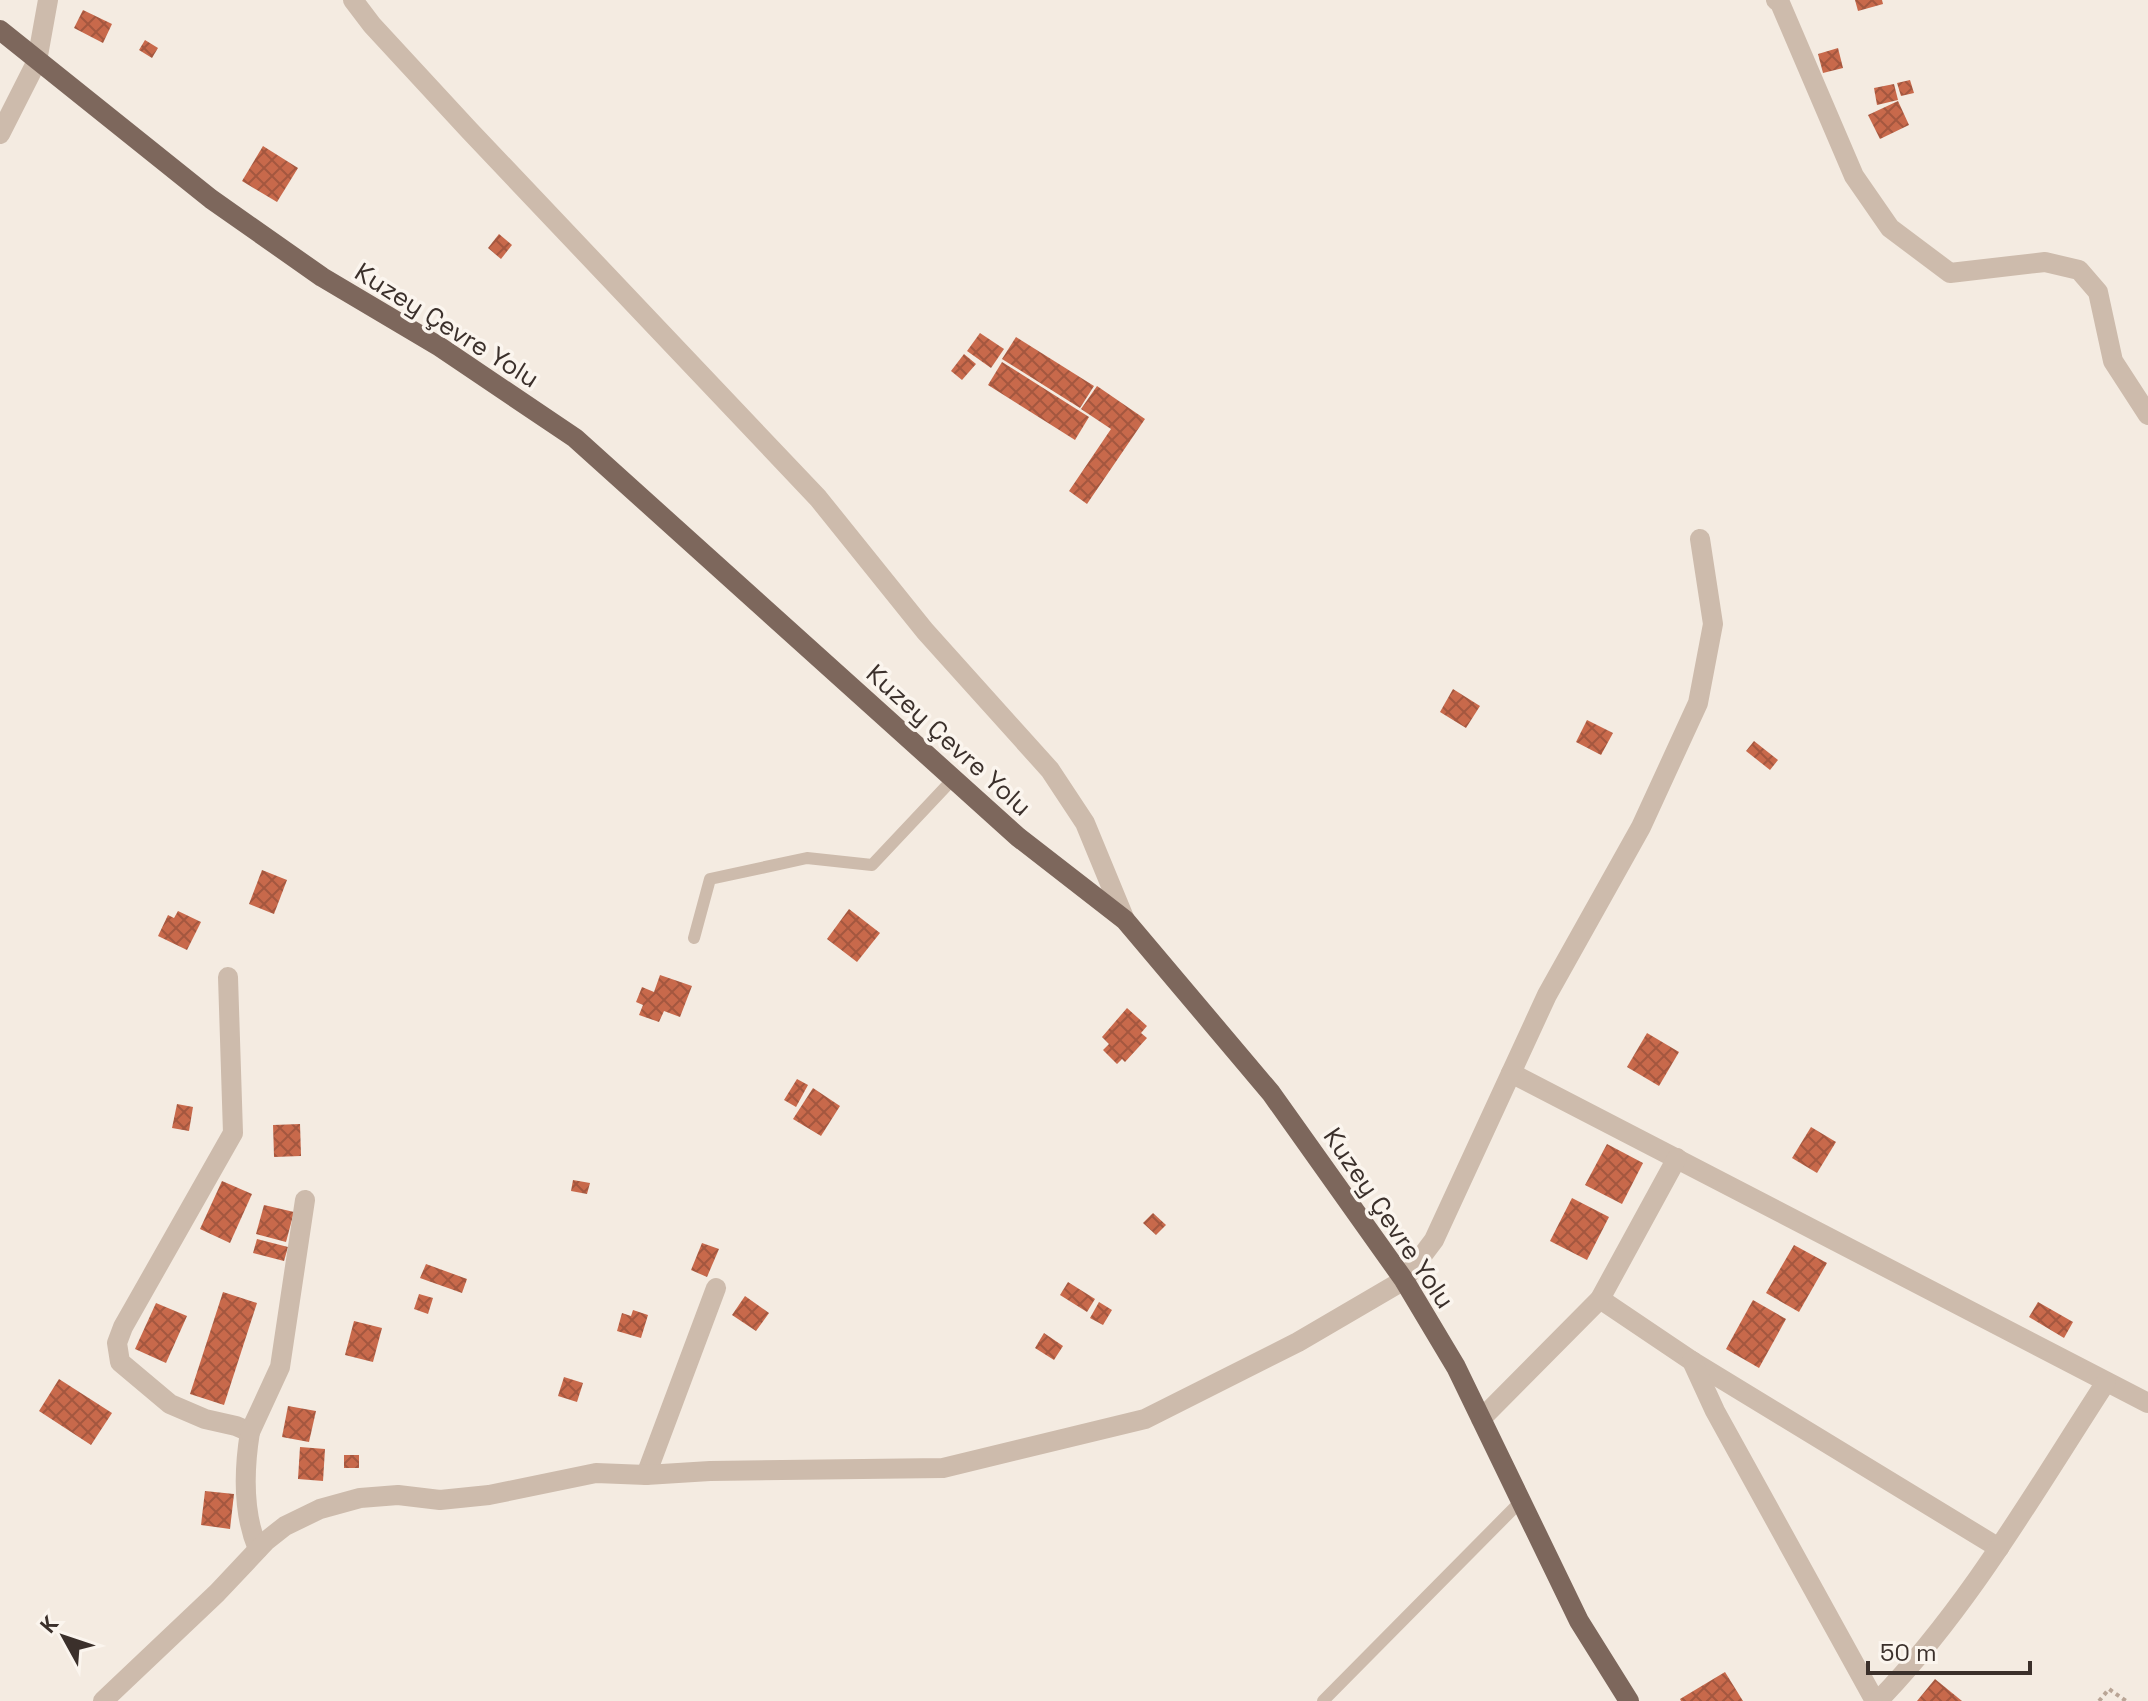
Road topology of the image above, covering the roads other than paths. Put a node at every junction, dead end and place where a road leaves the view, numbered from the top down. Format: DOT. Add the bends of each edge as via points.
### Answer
graph roads {
  1 [pos="48,0"];
  2 [pos="353,0"];
  3 [pos="1776,0"];
  4 [pos="0,30"];
  5 [pos="37,61"];
  6 [pos="0,134"];
  7 [pos="2148,415"];
  8 [pos="1700,539"];
  9 [pos="953,779"];
  10 [pos="1125,920"];
  11 [pos="694,938"];
  12 [pos="228,977"];
  13 [pos="1511,1073"];
  14 [pos="1677,1158"];
  15 [pos="305,1200"];
  16 [pos="1404,1280"];
  17 [pos="716,1288"];
  18 [pos="1600,1299"];
  19 [pos="1692,1361"];
  20 [pos="2106,1382"];
  21 [pos="2148,1403"];
  22 [pos="1481,1419"];
  23 [pos="250,1432"];
  24 [pos="646,1475"];
  25 [pos="1521,1501"];
  26 [pos="1999,1548"];
  27 [pos="258,1549"];
  28 [pos="103,1701"];
  29 [pos="1323,1701"];
  30 [pos="1629,1701"];
  31 [pos="1876,1701"];
  1 -- 5 [label="street"];
  2 -- 10 [label="street" via="480,142 818,498 925,631 1050,770 1085,823"];
  3 -- 7 [label="street" via="1854,176 1890,228 1950,273 2045,262 2079,270 2098,292 2113,361"];
  4 -- 5 [label="main road, Kuzey Çevre Yolu"];
  5 -- 6 [label="street"];
  5 -- 9 [label="main road, Kuzey Çevre Yolu" via="297,260 575,438"];
  8 -- 13 [label="street" via="1713,624 1698,703 1641,827 1547,995"];
  9 -- 10 [label="main road, Kuzey Çevre Yolu"];
  9 -- 11 [label="lane" via="872,865 807,858 710,879"];
  10 -- 16 [label="main road, Kuzey Çevre Yolu" via="1271,1093"];
  12 -- 23 [label="street" via="233,1133 117,1343 120,1362 170,1404"];
  13 -- 14 [label="street"];
  13 -- 16 [label="street" via="1434,1240"];
  14 -- 18 [label="street"];
  14 -- 20 [label="street"];
  15 -- 23 [label="street" via="280,1367"];
  16 -- 22 [label="main road, Kuzey Çevre Yolu"];
  16 -- 24 [label="street" via="1298,1342 1145,1419 943,1468"];
  17 -- 24 [label="street"];
  18 -- 19 [label="street"];
  18 -- 22 [label="street"];
  19 -- 26 [label="street"];
  19 -- 31 [label="street"];
  20 -- 21 [label="street"];
  20 -- 26 [label="street"];
  22 -- 25 [label="main road, Kuzey Çevre Yolu"];
  23 -- 27 [label="street" via="247,1503"];
  24 -- 27 [label="street" via="596,1473 440,1500 360,1498 285,1526"];
  25 -- 29 [label="lane"];
  25 -- 30 [label="main road, Kuzey Çevre Yolu" via="1579,1621"];
  26 -- 31 [label="street" via="1920,1656"];
  27 -- 28 [label="street"];
}
